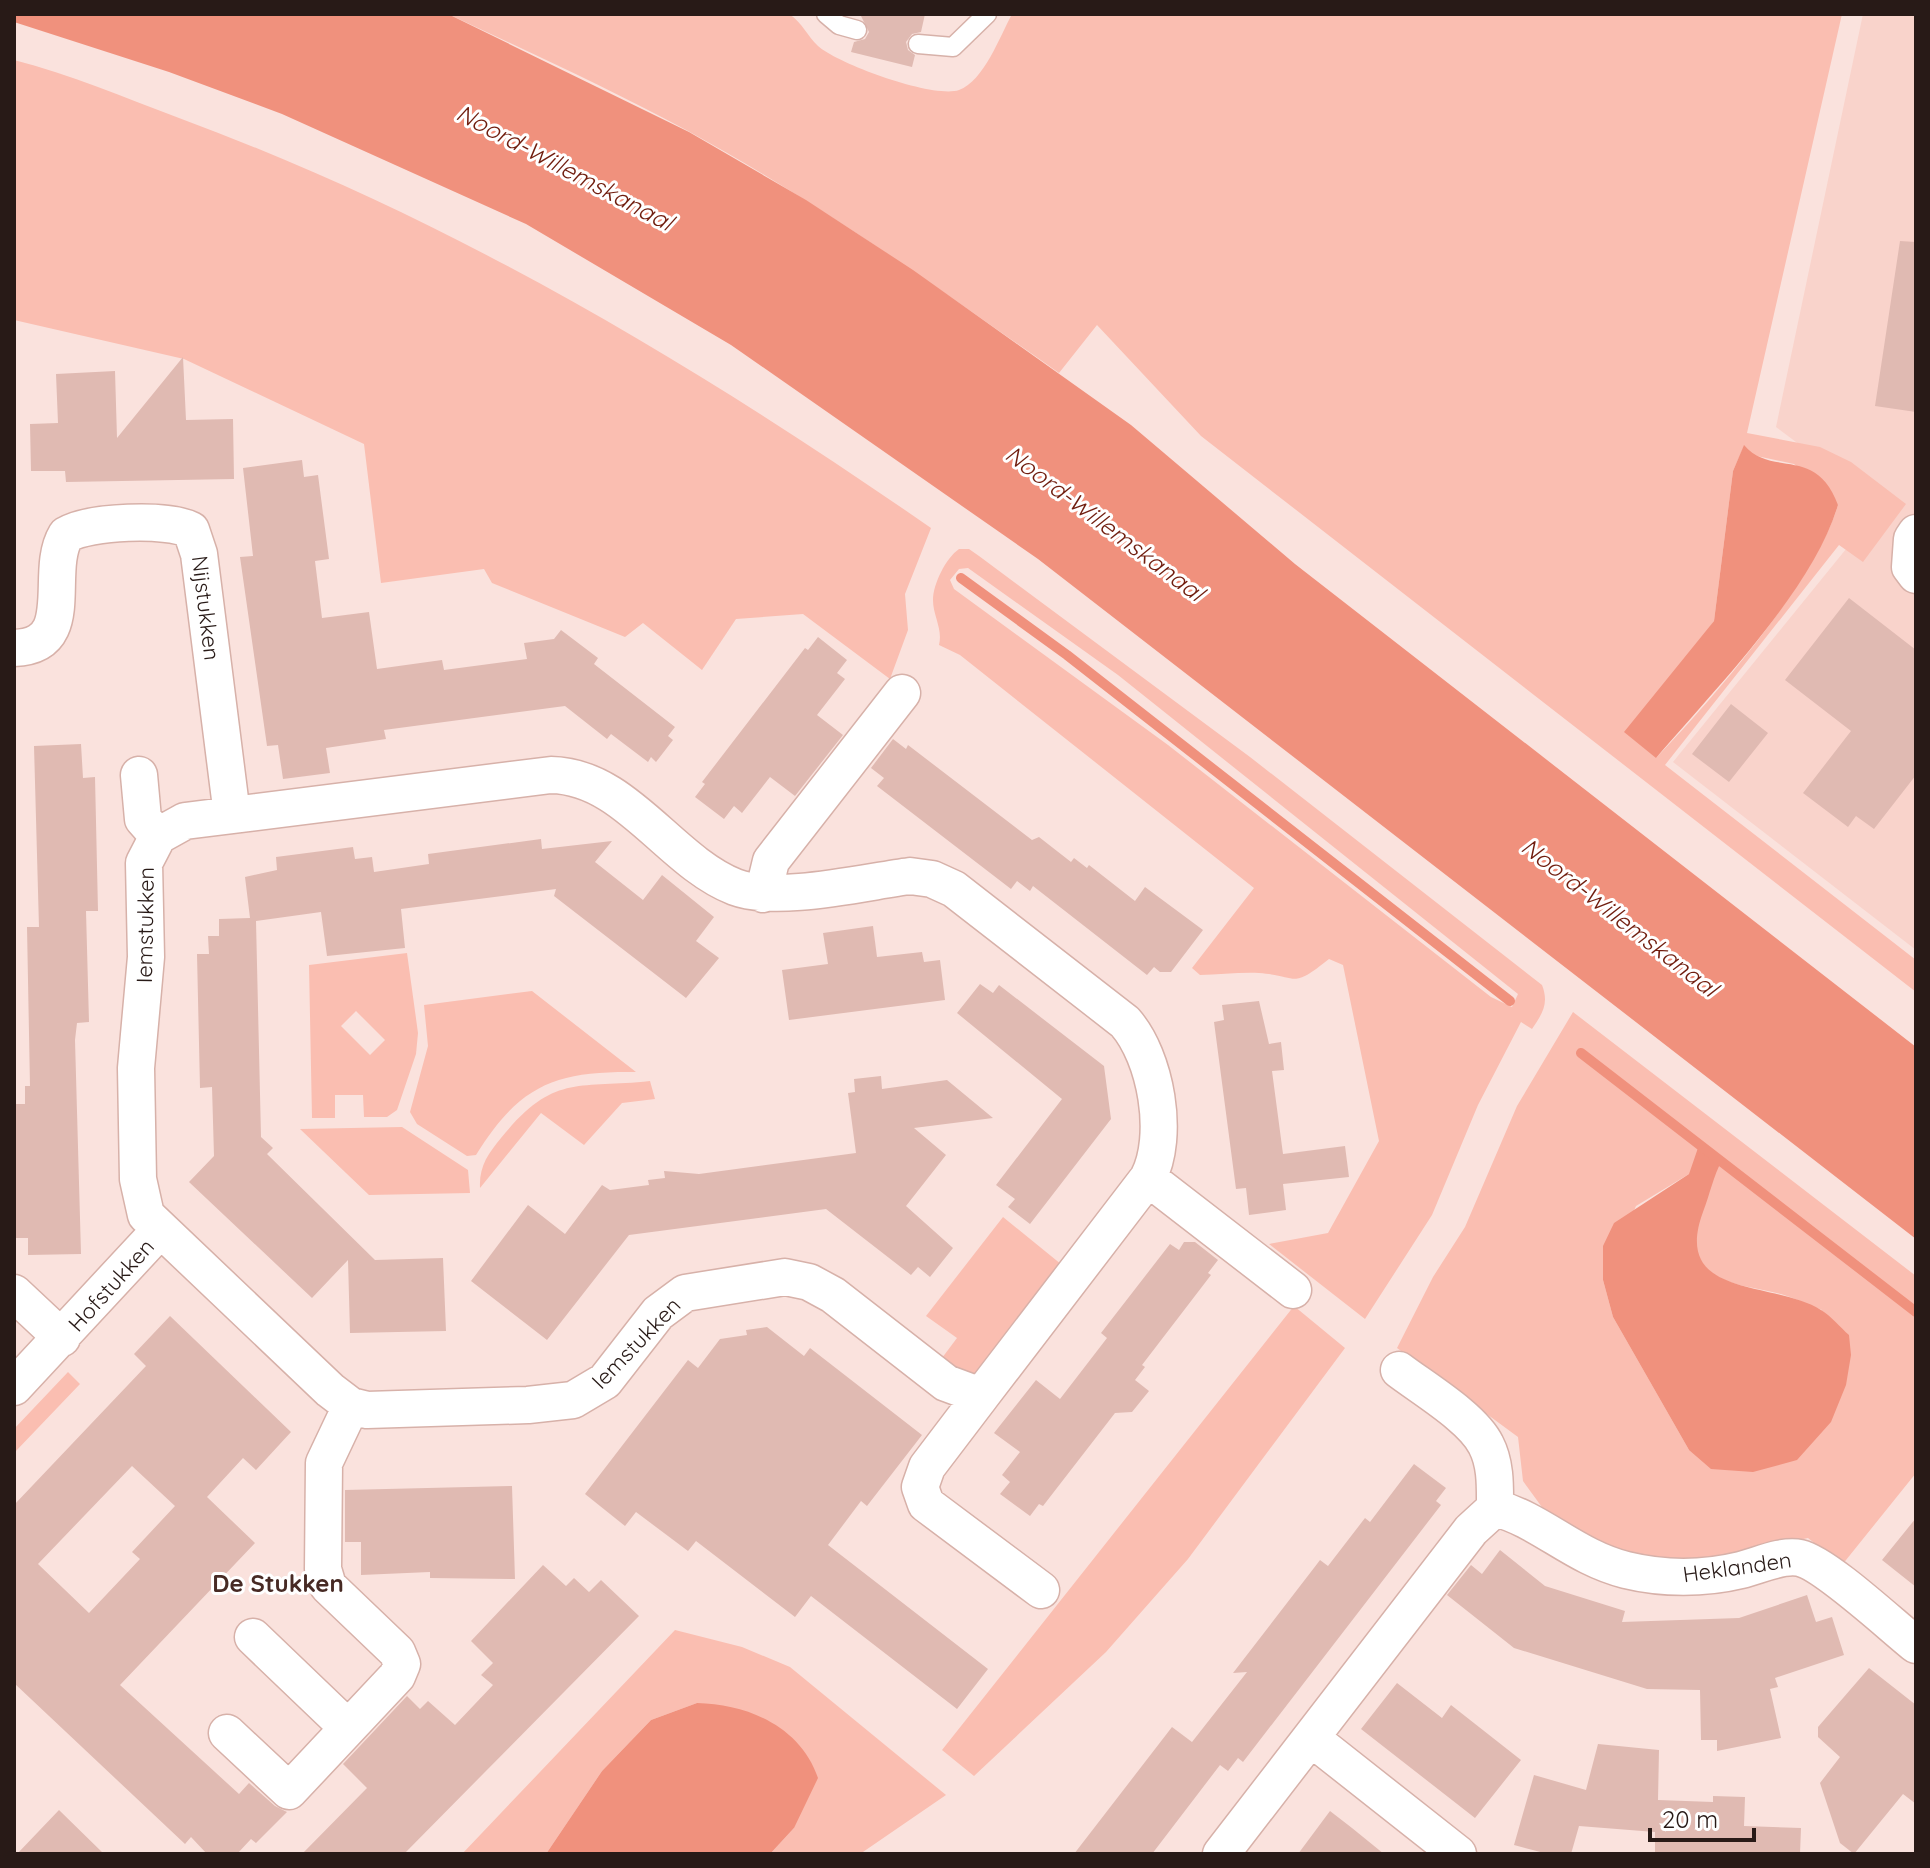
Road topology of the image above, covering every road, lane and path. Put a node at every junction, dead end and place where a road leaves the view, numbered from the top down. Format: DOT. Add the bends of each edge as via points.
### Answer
graph roads {
  1 [pos="826,14"];
  2 [pos="987,14"];
  3 [pos="857,30"];
  4 [pos="918,44"];
  5 [pos="1916,533"];
  6 [pos="1916,575"];
  7 [pos="14,648"];
  8 [pos="902,693"];
  9 [pos="139,775"];
  10 [pos="232,815"];
  11 [pos="158,836"];
  12 [pos="763,894"];
  13 [pos="1148,1178"];
  14 [pos="159,1231"];
  15 [pos="1293,1290"];
  16 [pos="14,1293"];
  17 [pos="62,1338"];
  18 [pos="1399,1370"];
  19 [pos="14,1387"];
  20 [pos="981,1396"];
  21 [pos="351,1406"];
  22 [pos="1495,1508"];
  23 [pos="1041,1590"];
  24 [pos="253,1637"];
  25 [pos="1916,1645"];
  26 [pos="348,1728"];
  27 [pos="227,1733"];
  28 [pos="1311,1738"];
  29 [pos="1221,1854"];
  30 [pos="1458,1854"];
  1 -- 3 [label="lane"];
  2 -- 4 [label="lane" via="953,47"];
  5 -- 6 [label="street" via="1910,567"];
  7 -- 10 [label="street, Nijstukken" via="43,642 53,630 55,563 66,535 91,526 163,523 191,530 199,554"];
  8 -- 12 [label="street" via="771,861"];
  9 -- 11 [label="street, Iemstukken" via="143,819"];
  10 -- 11 [label="street, Iemstukken" via="185,821"];
  10 -- 12 [label="street, Iemstukken" via="574,776 611,796 711,873"];
  11 -- 14 [label="street, Iemstukken" via="144,863 146,957 136,1068 140,1198"];
  12 -- 13 [label="street, Iemstukken" via="910,876 954,889 1139,1038 1149,1062 1160,1142"];
  13 -- 15 [label="street"];
  13 -- 20 [label="street, Iemstukken"];
  14 -- 17 [label="street, Hofstukken"];
  14 -- 21 [label="street, Iemstukken"];
  16 -- 17 [label="street, Hofstukken"];
  17 -- 19 [label="street, Hofstukken"];
  18 -- 22 [label="street" via="1470,1425 1486,1444 1494,1471"];
  20 -- 21 [label="street, Iemstukken" via="946,1383 833,1295 785,1277 710,1286 677,1297 658,1313 605,1381 573,1400 401,1410"];
  20 -- 23 [label="street, Iemstukken" via="927,1467 920,1487 926,1504"];
  21 -- 26 [label="street" via="324,1463 323,1569 328,1586 397,1652 402,1664"];
  22 -- 25 [label="street, Heklanden" via="1531,1522 1569,1549 1626,1570 1710,1575 1799,1558"];
  22 -- 28 [label="street" via="1471,1530"];
  24 -- 26 [label="street"];
  26 -- 27 [label="street" via="289,1791"];
  28 -- 29 [label="street"];
  28 -- 30 [label="street"];
}
